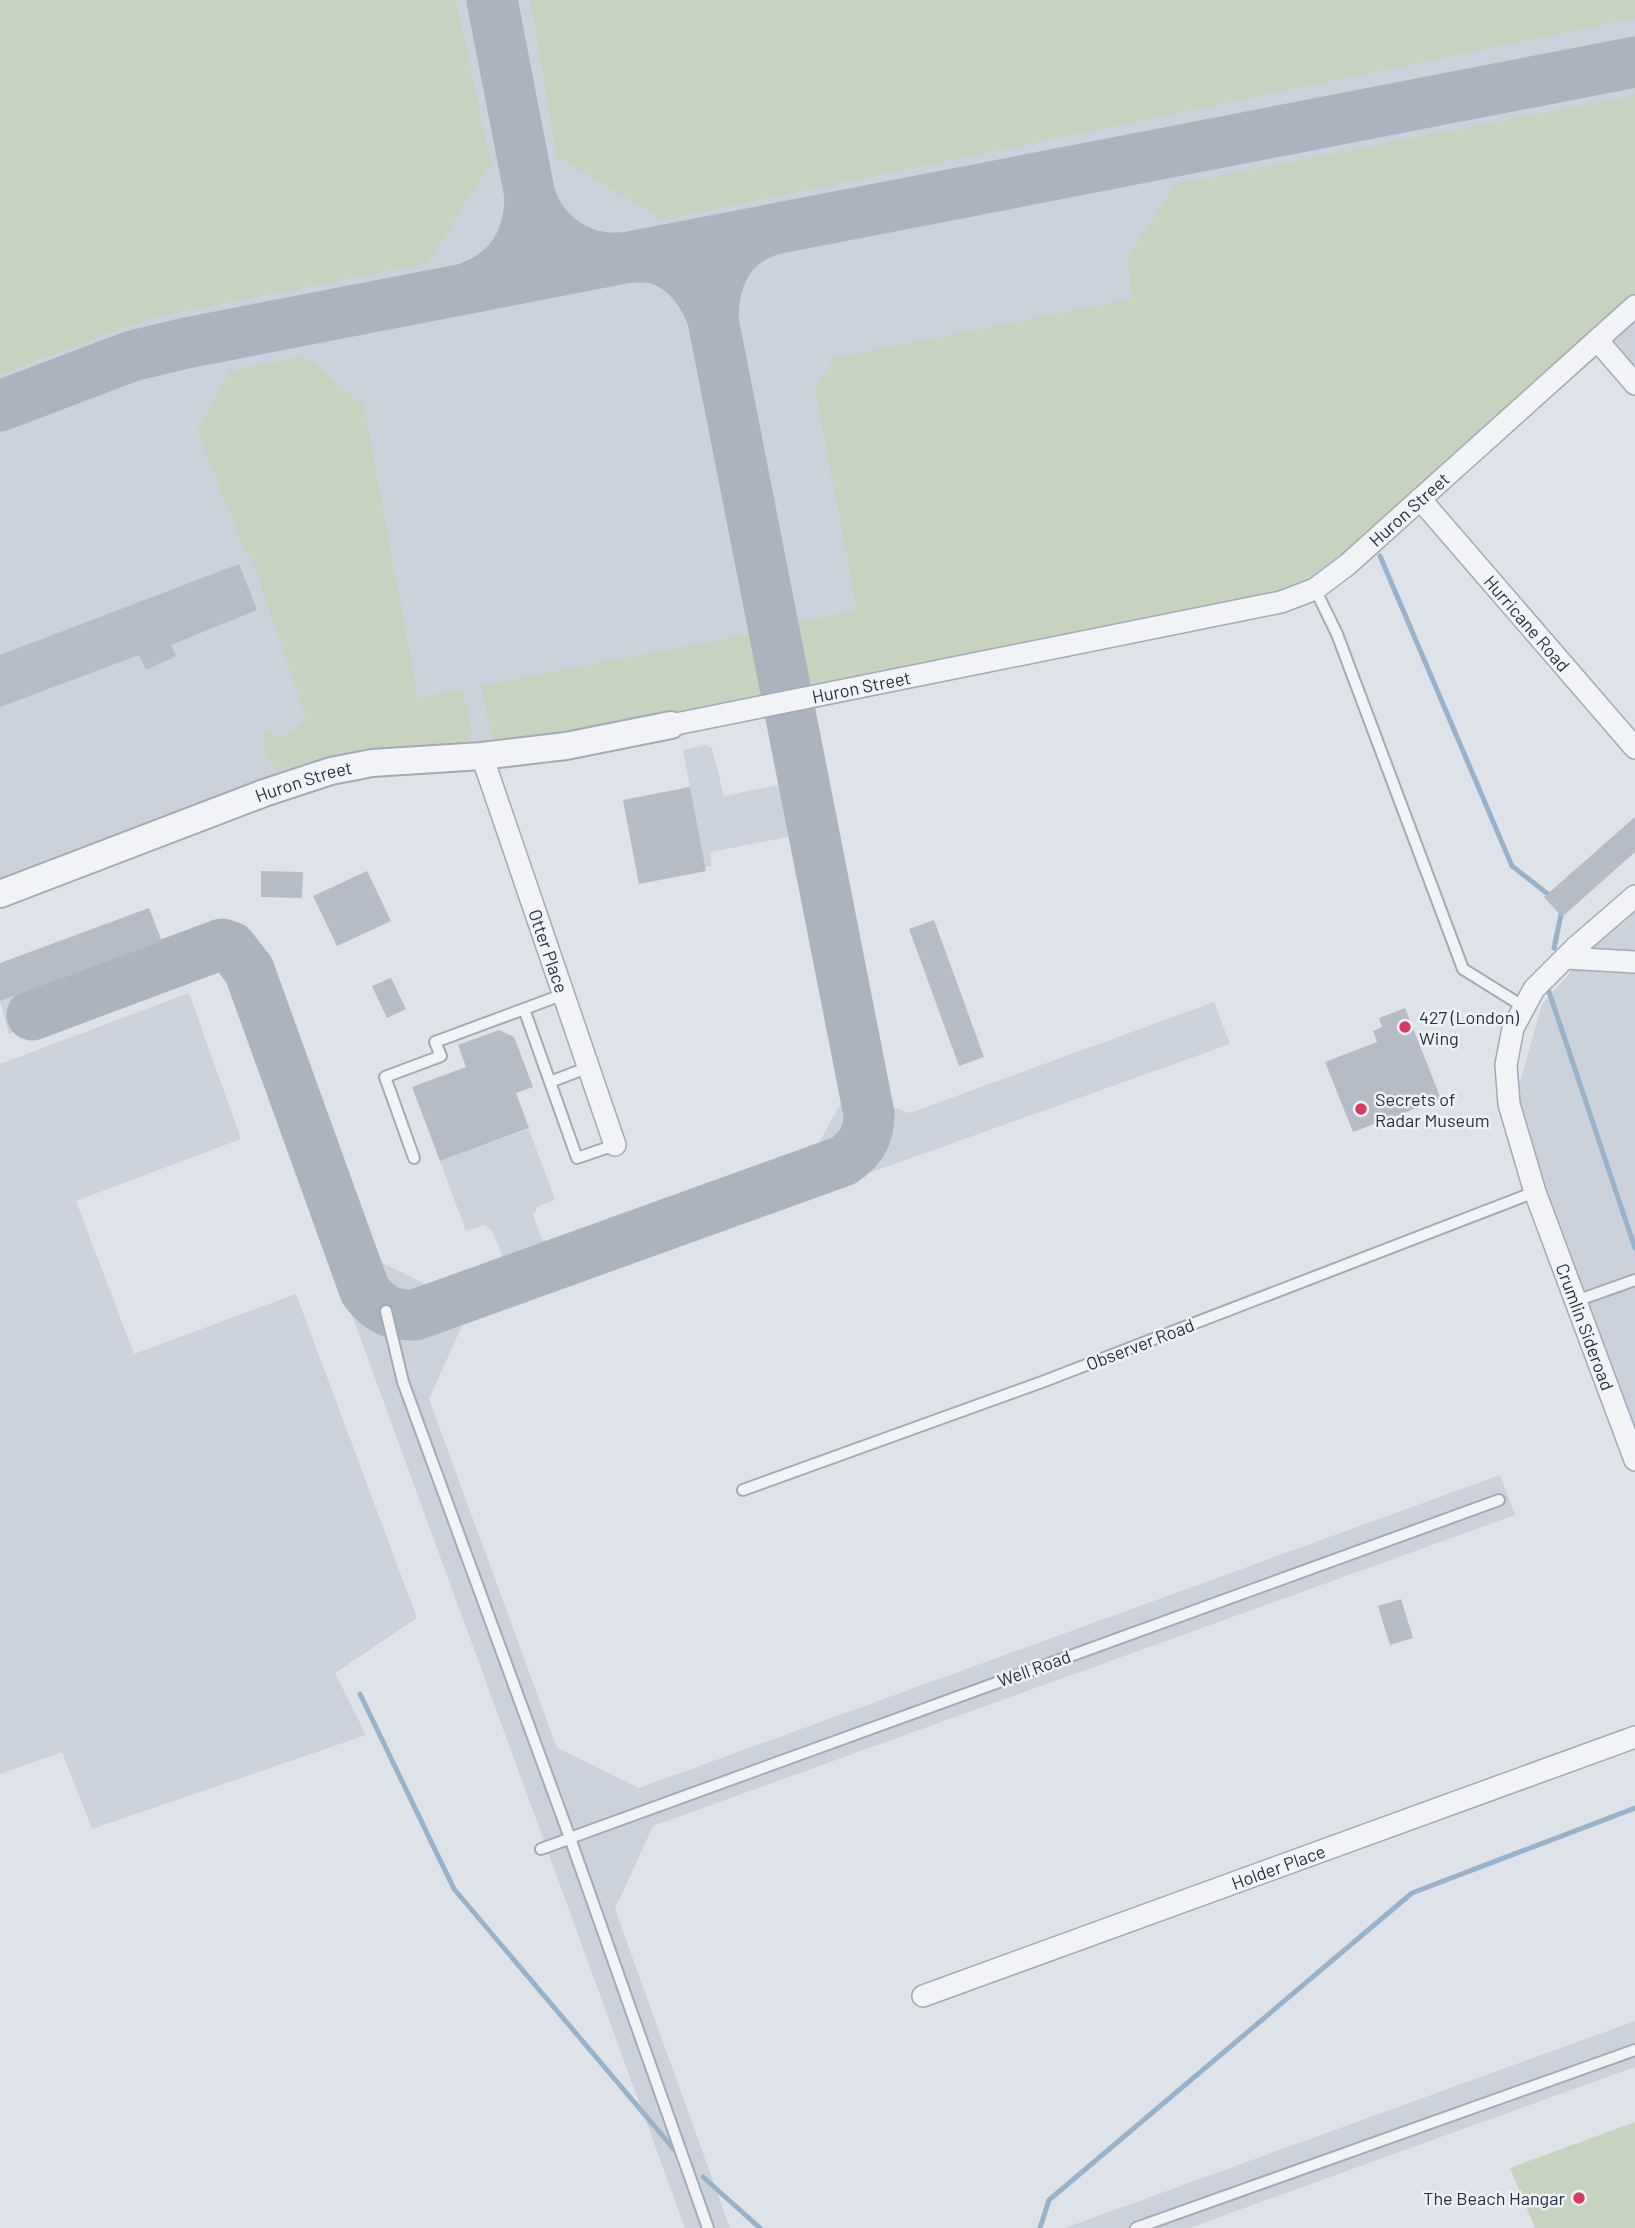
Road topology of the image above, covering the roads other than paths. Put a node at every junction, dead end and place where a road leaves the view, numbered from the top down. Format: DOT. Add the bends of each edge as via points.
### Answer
graph roads {
  1 [pos="1635,306"];
  2 [pos="1597,341"];
  3 [pos="1635,384"];
  4 [pos="1420,499"];
  5 [pos="1315,589"];
  6 [pos="671,725"];
  7 [pos="1635,748"];
  8 [pos="482,757"];
  9 [pos="0,894"];
  10 [pos="1635,896"];
  11 [pos="1565,958"];
  12 [pos="1635,962"];
  13 [pos="564,994"];
  14 [pos="1524,1007"];
  15 [pos="524,1009"];
  16 [pos="589,1067"];
  17 [pos="550,1082"];
  18 [pos="615,1145"];
  19 [pos="414,1158"];
  20 [pos="1535,1192"];
  21 [pos="1635,1280"];
  22 [pos="1576,1301"];
  23 [pos="386,1311"];
  24 [pos="1635,1460"];
  25 [pos="743,1490"];
  26 [pos="1499,1500"];
  27 [pos="1091,1647"];
  28 [pos="1635,1737"];
  29 [pos="609,1824"];
  30 [pos="570,1838"];
  31 [pos="541,1849"];
  32 [pos="923,1996"];
  33 [pos="1635,2050"];
  34 [pos="708,2228"];
  35 [pos="1136,2228"];
  1 -- 2 [label="street, Huron Street"];
  2 -- 3 [label="street"];
  2 -- 4 [label="street, Huron Street"];
  4 -- 5 [label="street, Huron Street"];
  4 -- 7 [label="street, Hurricane Road"];
  5 -- 6 [label="street, Huron Street" via="1281,602"];
  5 -- 14 [label="lane" via="1337,634 1462,969"];
  6 -- 8 [label="street, Huron Street"];
  8 -- 9 [label="street, Huron Street" via="372,763 331,771"];
  8 -- 13 [label="street, Otter Place"];
  10 -- 11 [label="street, Crumlin Sideroad"];
  11 -- 12 [label="street"];
  11 -- 14 [label="street, Crumlin Sideroad" via="1534,989"];
  13 -- 15 [label="lane"];
  13 -- 16 [label="street, Otter Place"];
  14 -- 20 [label="street, Crumlin Sideroad" via="1513,1028 1506,1065 1509,1104"];
  15 -- 17 [label="lane"];
  15 -- 19 [label="lane" via="435,1042 441,1056 385,1077"];
  16 -- 17 [label="lane"];
  16 -- 18 [label="street, Otter Place"];
  17 -- 18 [label="lane" via="577,1158"];
  20 -- 22 [label="street, Crumlin Sideroad"];
  20 -- 25 [label="lane, Observer Road" via="1042,1382"];
  21 -- 22 [label="lane"];
  22 -- 24 [label="street, Crumlin Sideroad"];
  23 -- 30 [label="lane" via="403,1382"];
  26 -- 29 [label="lane, Well Road"];
  27 -- 29 [label="lane"];
  28 -- 32 [label="street, Holder Place"];
  29 -- 30 [label="lane"];
  30 -- 31 [label="lane"];
  30 -- 34 [label="lane"];
  33 -- 35 [label="lane"];
}
